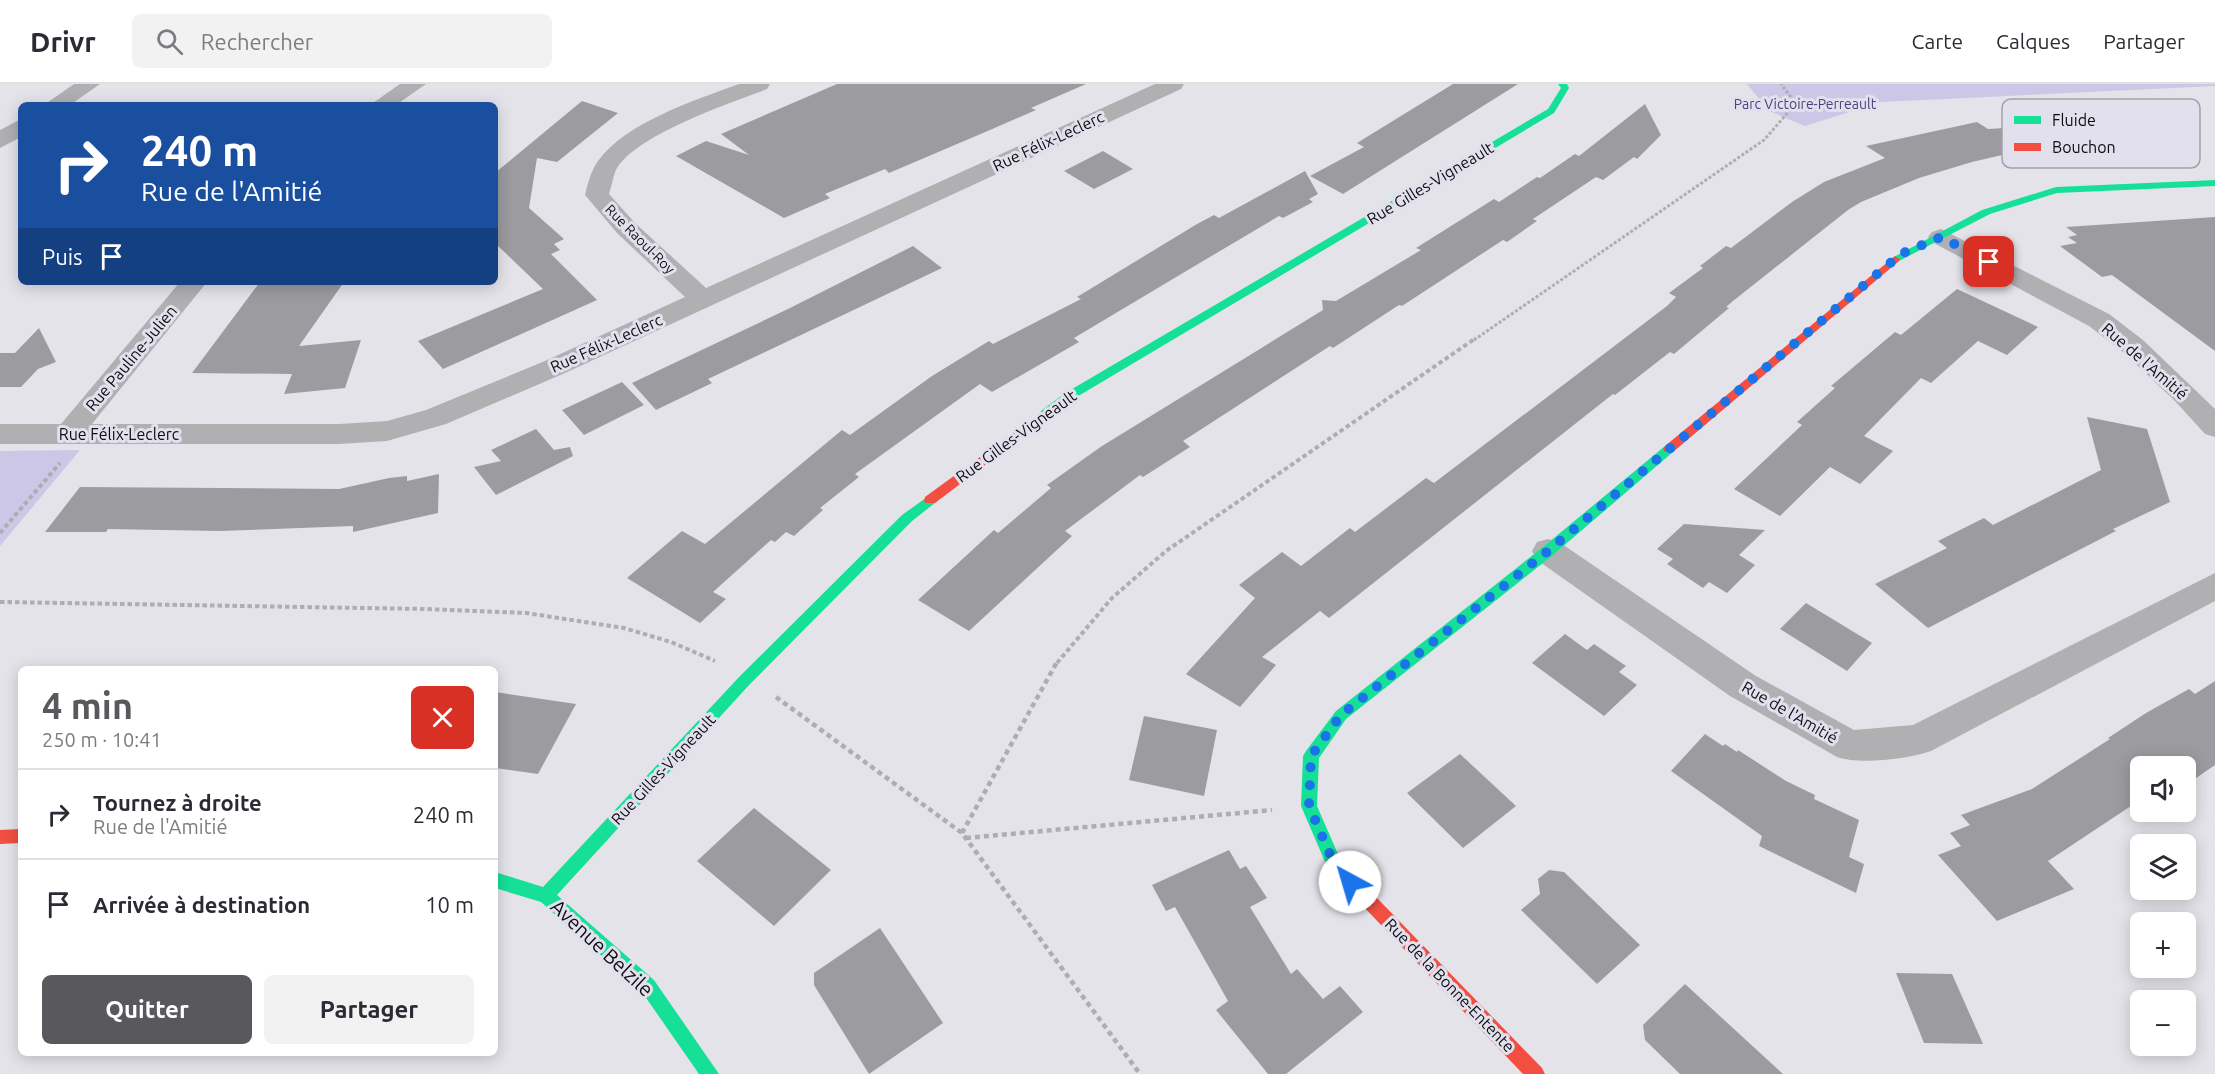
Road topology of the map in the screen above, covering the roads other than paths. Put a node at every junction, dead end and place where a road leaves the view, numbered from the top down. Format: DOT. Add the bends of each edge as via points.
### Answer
graph roads {
  1 [pos="90,84"];
  2 [pos="415,84"];
  3 [pos="759,84"];
  4 [pos="1170,84"];
  5 [pos="1562,84"];
  6 [pos="60,102"];
  7 [pos="386,102"];
  8 [pos="18,128"];
  9 [pos="0,141"];
  10 [pos="2215,183"];
  11 [pos="1941,237"];
  12 [pos="191,285"];
  13 [pos="703,299"];
  14 [pos="2215,427"];
  15 [pos="0,434"];
  16 [pos="76,434"];
  17 [pos="1548,551"];
  18 [pos="2215,586"];
  19 [pos="18,836"];
  20 [pos="0,837"];
  21 [pos="498,881"];
  22 [pos="546,896"];
  23 [pos="710,1074"];
  24 [pos="1536,1074"];
  1 -- 6 [label="street"];
  2 -- 7 [label="street"];
  3 -- 13 [label="street, Rue Raoul-Roy" via="645,135 609,162 597,195 626,228"];
  4 -- 13 [label="street, Rue Félix-Leclerc"];
  5 -- 22 [label="street, Rue Gilles-Vigneault" via="1565,87 1551,111 1071,395 907,518 745,680"];
  8 -- 9 [label="street"];
  10 -- 11 [label="street, Rue de la Bonne-Entente" via="2056,190 1986,212"];
  11 -- 14 [label="street, Rue de l'Amitié" via="2099,320 2133,346"];
  11 -- 17 [label="street, Rue de la Bonne-Entente" via="1901,254"];
  12 -- 16 [label="street, Rue Pauline-Julien" via="99,393"];
  13 -- 16 [label="street, Rue Félix-Leclerc" via="436,417 387,431"];
  15 -- 16 [label="street, Rue Félix-Leclerc"];
  17 -- 18 [label="street, Rue de l'Amitié" via="1743,686 1851,746 1918,740"];
  17 -- 24 [label="street, Rue de la Bonne-Entente" via="1341,715 1311,756 1309,806 1335,866"];
  19 -- 20 [label="street"];
  21 -- 22 [label="street, Avenue Belzile"];
  22 -- 23 [label="street, Avenue Belzile" via="648,986"];
}
